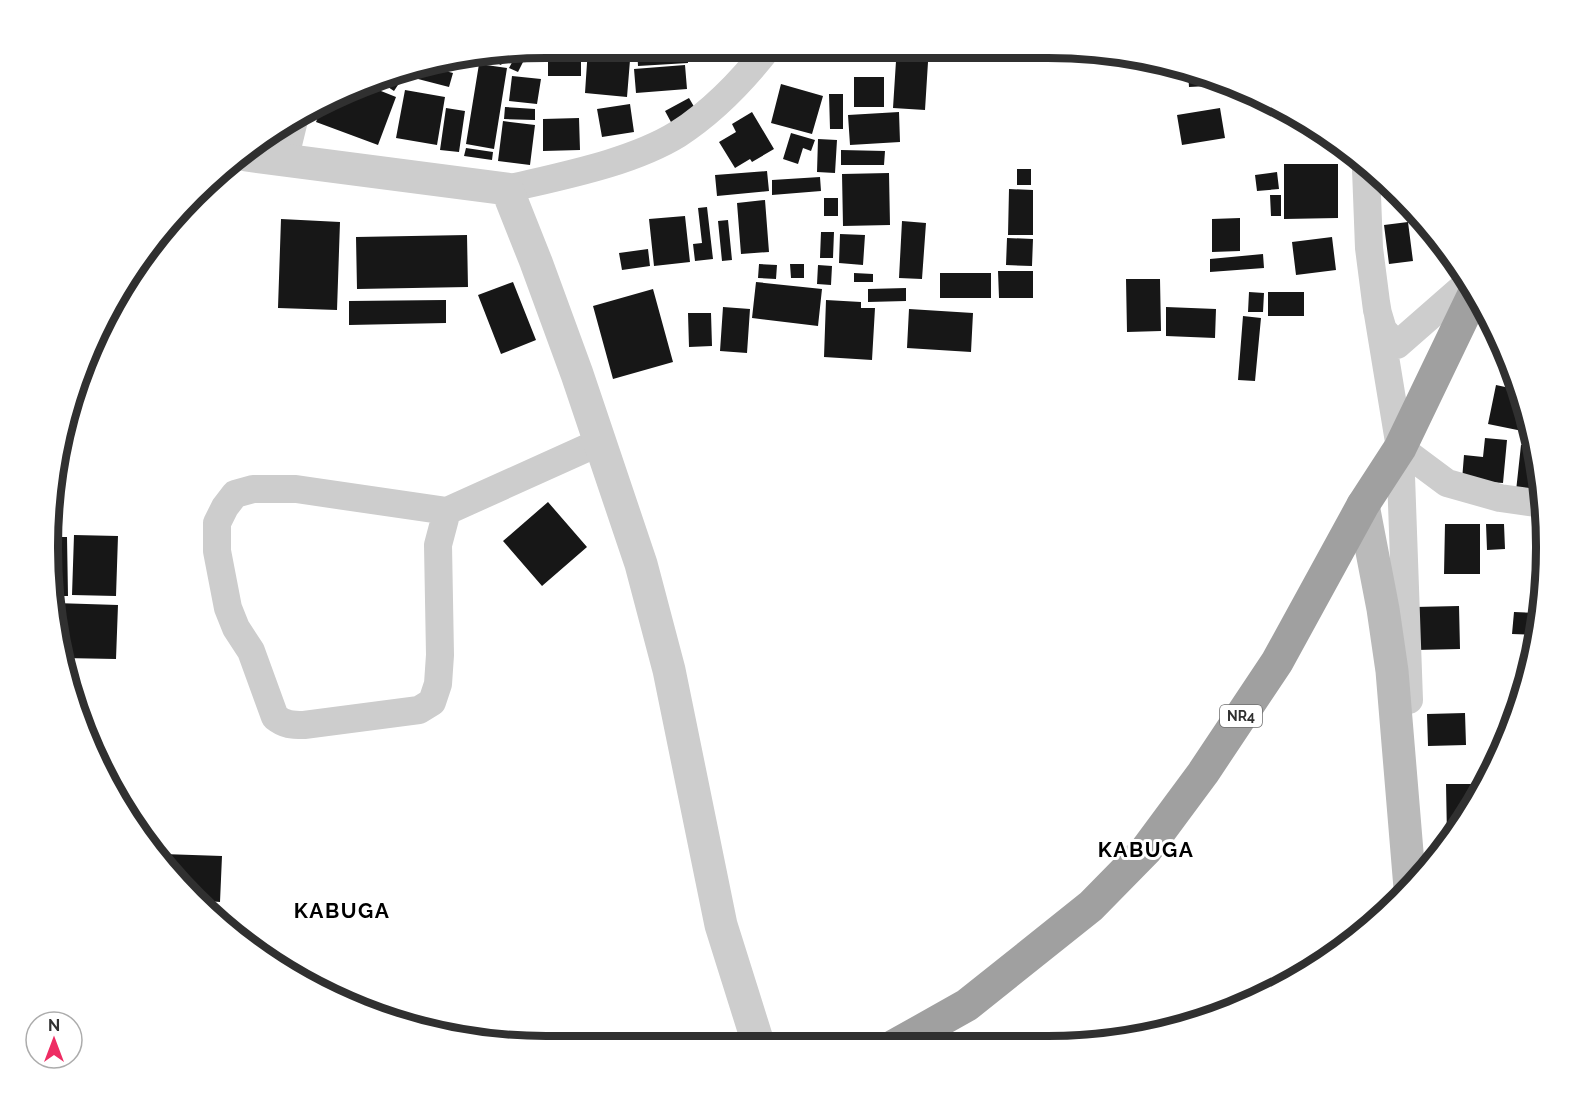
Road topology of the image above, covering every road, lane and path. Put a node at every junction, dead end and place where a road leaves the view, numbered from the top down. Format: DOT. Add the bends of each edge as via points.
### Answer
graph roads {
  1 [pos="760,58"];
  2 [pos="291,131"];
  3 [pos="254,156"];
  4 [pos="284,161"];
  5 [pos="1366,177"];
  6 [pos="507,189"];
  7 [pos="1462,288"];
  8 [pos="1470,301"];
  9 [pos="1376,302"];
  10 [pos="600,442"];
  11 [pos="1400,448"];
  12 [pos="1534,503"];
  13 [pos="1363,505"];
  14 [pos="447,511"];
  15 [pos="1415,869"];
  16 [pos="1409,875"];
  17 [pos="756,1036"];
  18 [pos="912,1036"];
  1 -- 6 [label="street" via="714,105 677,134 639,153"];
  2 -- 4 [label="street"];
  3 -- 4 [label="street"];
  4 -- 6 [label="street"];
  5 -- 9 [label="street"];
  6 -- 10 [label="street"];
  7 -- 9 [label="street" via="1397,345 1383,330"];
  8 -- 11 [label="highway, NR4"];
  9 -- 11 [label="street"];
  10 -- 14 [label="street"];
  10 -- 17 [label="street" via="641,564 669,670 722,925"];
  11 -- 12 [label="street" via="1447,483"];
  11 -- 13 [label="highway, NR4"];
  11 -- 15 [label="street"];
  13 -- 16 [label="main road" via="1392,670"];
  13 -- 18 [label="highway, NR4" via="1276,662 1146,850 1092,906 967,1005"];
  14 -- 14 [label="street" via="438,545 440,655 432,702 419,710 304,725 283,723 276,717 251,651 228,608 217,551 217,523 235,494 252,489 296,489"];
}
